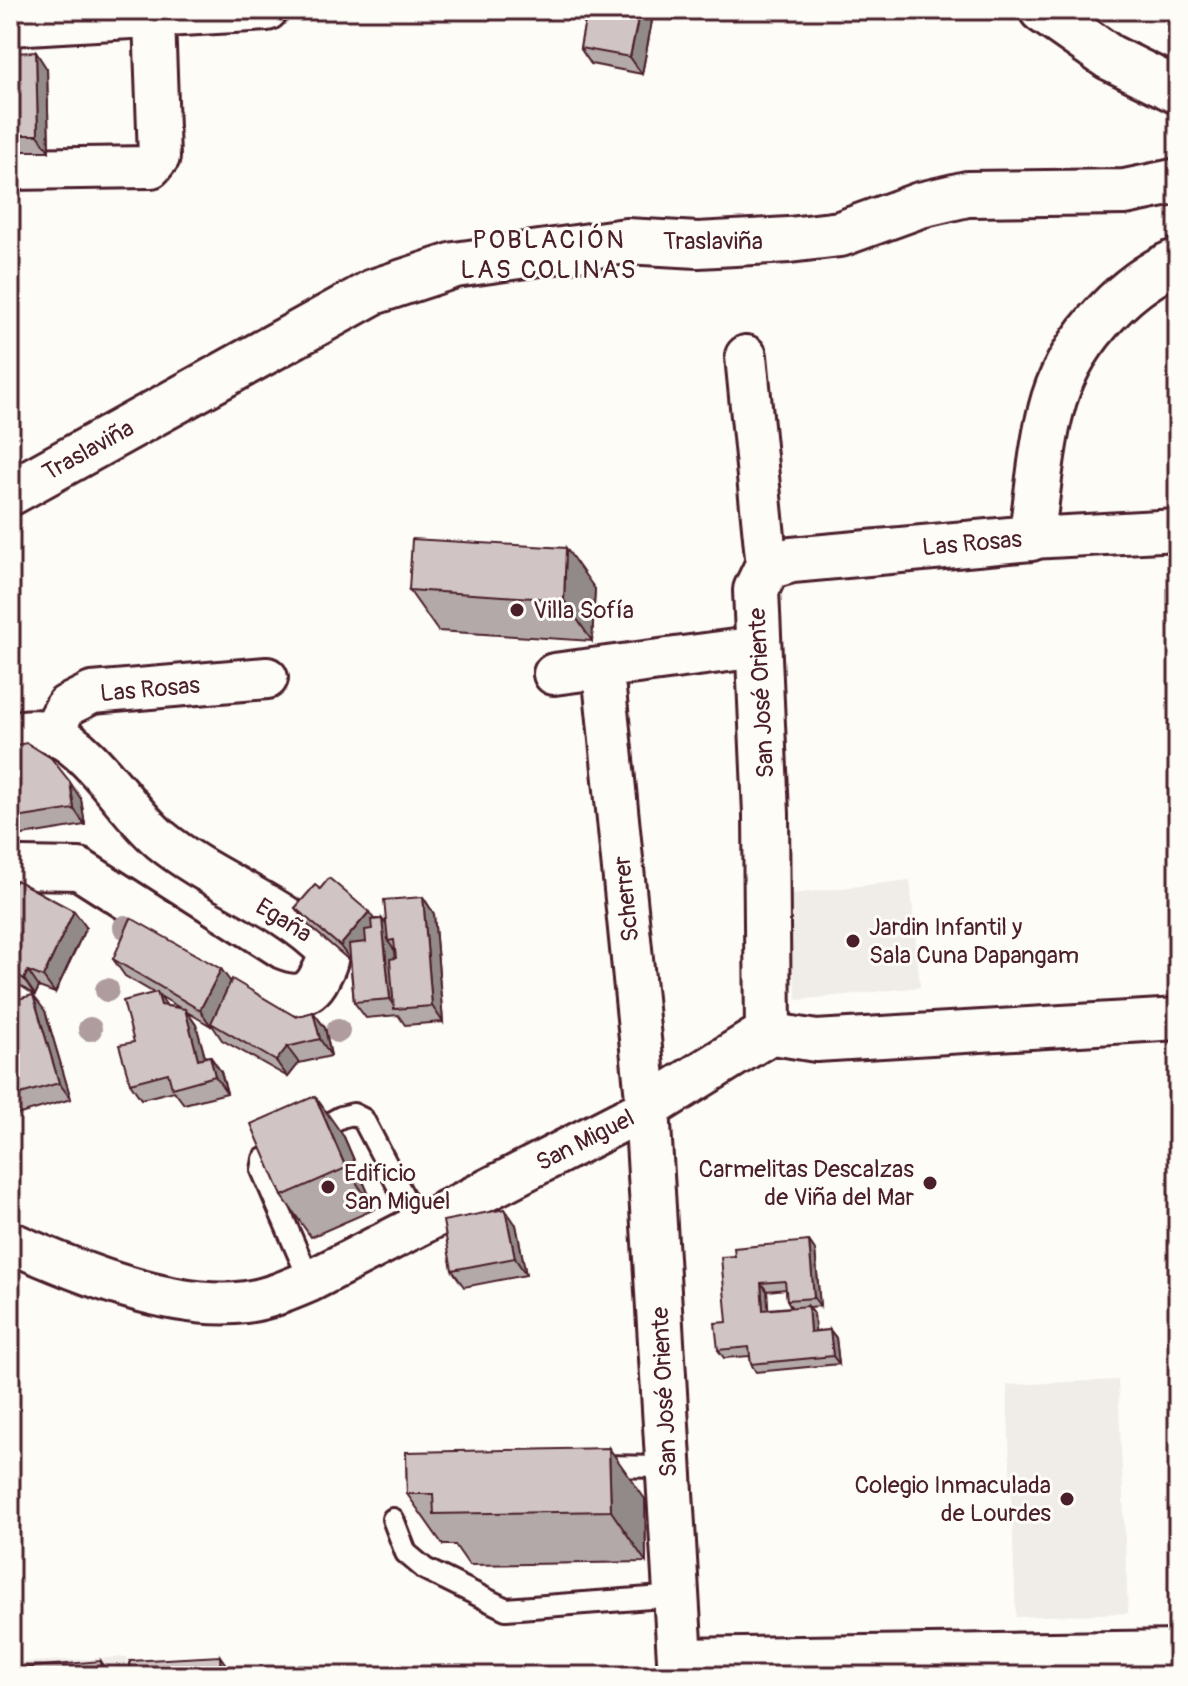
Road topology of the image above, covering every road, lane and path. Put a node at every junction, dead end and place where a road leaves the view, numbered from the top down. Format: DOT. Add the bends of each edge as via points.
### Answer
graph roads {
  1 [pos="267,10"];
  2 [pos="1042,10"];
  3 [pos="154,19"];
  4 [pos="10,25"];
  5 [pos="1178,91"];
  6 [pos="10,169"];
  7 [pos="1178,181"];
  8 [pos="1178,261"];
  9 [pos="746,356"];
  10 [pos="10,493"];
  11 [pos="1178,530"];
  12 [pos="1031,538"];
  13 [pos="767,567"];
  14 [pos="758,647"];
  15 [pos="554,674"];
  16 [pos="267,678"];
  17 [pos="605,690"];
  18 [pos="10,732"];
  19 [pos="52,733"];
  20 [pos="10,874"];
  21 [pos="1178,1019"];
  22 [pos="768,1033"];
  23 [pos="647,1108"];
  24 [pos="419,1226"];
  25 [pos="10,1242"];
  26 [pos="310,1281"];
  27 [pos="572,1466"];
  28 [pos="668,1467"];
  29 [pos="393,1519"];
  30 [pos="676,1596"];
  31 [pos="1178,1651"];
  32 [pos="680,1667"];
  1 -- 3 [label="street"];
  2 -- 5 [label="street" via="1109,57"];
  3 -- 4 [label="street"];
  3 -- 6 [label="street" via="156,164"];
  7 -- 10 [label="street, Traslaviña" via="1125,192 967,194 840,234 789,240 698,245 626,241 455,265 373,292"];
  8 -- 12 [label="street" via="1133,285 1072,362 1051,409"];
  9 -- 13 [label="street, San José Oriente"];
  11 -- 12 [label="street, Las Rosas"];
  12 -- 13 [label="street, Las Rosas" via="792,560"];
  13 -- 14 [label="street, San José Oriente" via="756,590"];
  14 -- 15 [label="street"];
  14 -- 22 [label="street, San José Oriente"];
  16 -- 19 [label="street, Las Rosas" via="92,693 66,706"];
  17 -- 23 [label="street, Scherrer"];
  18 -- 19 [label="street"];
  19 -- 20 [label="street, Egaña" via="79,753 159,839 210,876 290,921 322,944 328,960 316,985 306,994 287,997 79,869 22,868"];
  21 -- 22 [label="street" via="816,1041"];
  22 -- 23 [label="street, San Miguel"];
  23 -- 24 [label="street, San Miguel"];
  23 -- 28 [label="street, San José Oriente"];
  24 -- 26 [label="street, San Miguel"];
  24 -- 26 [label="lane" via="363,1119 353,1114 341,1117 264,1159 262,1170"];
  25 -- 26 [label="street, San Miguel" via="117,1282 193,1301 264,1299"];
  27 -- 28 [label="lane"];
  28 -- 30 [label="street, San José Oriente"];
  29 -- 30 [label="lane" via="406,1553 425,1569 506,1609"];
  30 -- 32 [label="street, San José Oriente"];
  31 -- 32 [label="street"];
}
